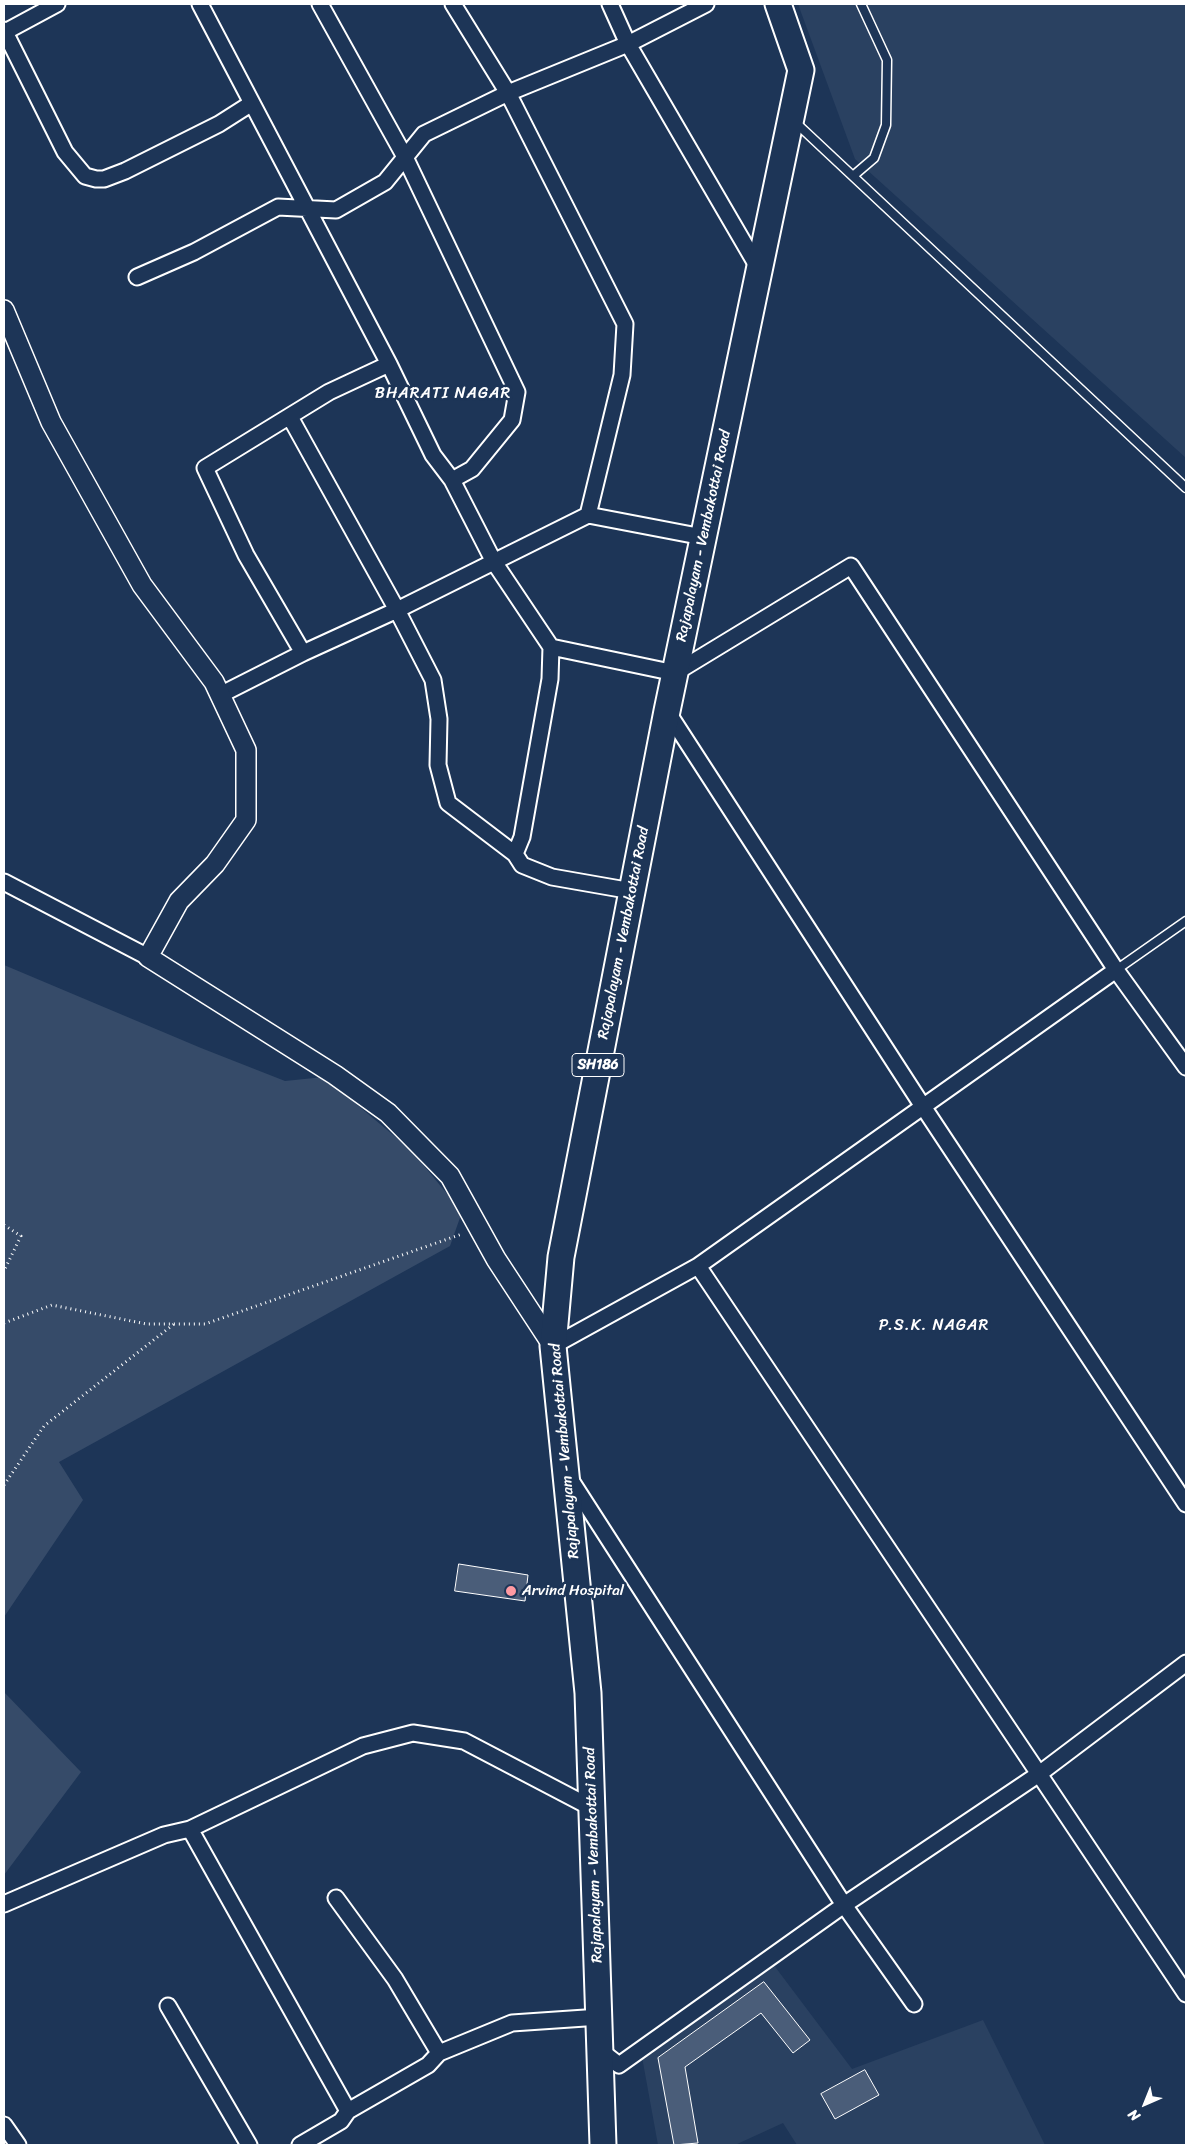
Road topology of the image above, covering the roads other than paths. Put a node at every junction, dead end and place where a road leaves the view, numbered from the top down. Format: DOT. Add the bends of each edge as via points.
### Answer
graph roads {
  1 [pos="58,4"];
  2 [pos="200,4"];
  3 [pos="320,4"];
  4 [pos="454,4"];
  5 [pos="610,4"];
  6 [pos="706,4"];
  7 [pos="778,4"];
  8 [pos="861,4"];
  9 [pos="4,31"];
  10 [pos="628,44"];
  11 [pos="508,93"];
  12 [pos="252,103"];
  13 [pos="791,118"];
  14 [pos="404,157"];
  15 [pos="853,176"];
  16 [pos="308,207"];
  17 [pos="759,269"];
  18 [pos="137,277"];
  19 [pos="4,310"];
  20 [pos="389,364"];
  21 [pos="290,417"];
  22 [pos="452,480"];
  23 [pos="1186,488"];
  24 [pos="588,515"];
  25 [pos="703,537"];
  26 [pos="494,562"];
  27 [pos="398,610"];
  28 [pos="551,647"];
  29 [pos="303,654"];
  30 [pos="675,674"];
  31 [pos="220,695"];
  32 [pos="667,711"];
  33 [pos="515,854"];
  34 [pos="4,882"];
  35 [pos="632,891"];
  36 [pos="1186,921"];
  37 [pos="148,957"];
  38 [pos="1116,970"];
  39 [pos="1186,1067"];
  40 [pos="922,1106"];
  41 [pos="698,1266"];
  42 [pos="554,1346"];
  43 [pos="566,1474"];
  44 [pos="1186,1504"];
  45 [pos="1186,1663"];
  46 [pos="1039,1774"];
  47 [pos="592,1808"];
  48 [pos="190,1829"];
  49 [pos="336,1898"];
  50 [pos="4,1904"];
  51 [pos="844,1905"];
  52 [pos="1186,1994"];
  53 [pos="914,2004"];
  54 [pos="168,2006"];
  55 [pos="600,2016"];
  56 [pos="601,2051"];
  57 [pos="440,2053"];
  58 [pos="348,2111"];
  59 [pos="4,2124"];
  60 [pos="18,2145"];
  61 [pos="249,2145"];
  62 [pos="300,2145"];
  63 [pos="604,2145"];
  1 -- 9 [label="street"];
  2 -- 12 [label="street"];
  3 -- 14 [label="street"];
  4 -- 11 [label="street"];
  5 -- 10 [label="street"];
  6 -- 10 [label="street"];
  7 -- 13 [label="main road, Rajapalayam - Vembakottai Road / SH186" via="801,70"];
  8 -- 15 [label="lane" via="887,60 886,126 874,158"];
  9 -- 12 [label="street" via="65,152 85,176 104,179 126,171 219,124"];
  10 -- 11 [label="street"];
  10 -- 17 [label="street"];
  11 -- 14 [label="street" via="424,134"];
  11 -- 24 [label="street" via="625,324 622,375"];
  12 -- 16 [label="street"];
  13 -- 15 [label="lane"];
  13 -- 17 [label="main road, Rajapalayam - Vembakottai Road / SH186"];
  14 -- 16 [label="street" via="385,182 336,210"];
  14 -- 22 [label="street" via="518,392 512,420 472,469"];
  15 -- 23 [label="lane"];
  16 -- 18 [label="street" via="278,206 194,252"];
  16 -- 20 [label="street"];
  17 -- 25 [label="main road, Rajapalayam - Vembakottai Road / SH186"];
  19 -- 31 [label="street" via="52,422 142,585 214,682"];
  20 -- 21 [label="street" via="330,392"];
  20 -- 22 [label="street" via="433,455"];
  21 -- 27 [label="street"];
  21 -- 29 [label="street" via="205,468 246,555"];
  22 -- 26 [label="street"];
  24 -- 25 [label="street"];
  24 -- 26 [label="street"];
  25 -- 30 [label="main road, Rajapalayam - Vembakottai Road / SH186"];
  26 -- 27 [label="street"];
  26 -- 28 [label="street"];
  27 -- 29 [label="street"];
  27 -- 33 [label="street" via="433,680 439,719 438,765 448,803"];
  28 -- 30 [label="street"];
  28 -- 33 [label="street" via="550,679 522,837"];
  29 -- 31 [label="street"];
  30 -- 32 [label="main road, Rajapalayam - Vembakottai Road / SH186"];
  30 -- 38 [label="street" via="851,566"];
  31 -- 37 [label="street" via="246,750 246,820 215,864 179,901"];
  32 -- 35 [label="main road, Rajapalayam - Vembakottai Road / SH186"];
  32 -- 40 [label="street"];
  33 -- 35 [label="street" via="522,865 552,877"];
  34 -- 37 [label="street"];
  35 -- 42 [label="main road, Rajapalayam - Vembakottai Road / SH186" via="561,1257"];
  36 -- 38 [label="lane"];
  37 -- 42 [label="street" via="388,1112 450,1176 496,1259"];
  38 -- 39 [label="street"];
  38 -- 40 [label="street"];
  40 -- 41 [label="street"];
  40 -- 44 [label="street"];
  41 -- 42 [label="street"];
  41 -- 46 [label="street"];
  42 -- 43 [label="main road, Rajapalayam - Vembakottai Road / SH186"];
  43 -- 47 [label="main road, Rajapalayam - Vembakottai Road / SH186" via="588,1693"];
  43 -- 51 [label="street"];
  45 -- 46 [label="street"];
  46 -- 51 [label="street"];
  46 -- 52 [label="street"];
  47 -- 48 [label="street" via="464,1741 413,1733 363,1746"];
  47 -- 55 [label="main road, Rajapalayam - Vembakottai Road / SH186"];
  48 -- 50 [label="street" via="164,1835"];
  48 -- 58 [label="street"];
  49 -- 57 [label="street" via="395,1979"];
  51 -- 53 [label="street"];
  51 -- 56 [label="street" via="619,2065"];
  54 -- 61 [label="street"];
  55 -- 56 [label="main road, Rajapalayam - Vembakottai Road / SH186"];
  55 -- 57 [label="street" via="512,2023"];
  56 -- 63 [label="main road, Rajapalayam - Vembakottai Road / SH186"];
  57 -- 58 [label="street" via="428,2065"];
  58 -- 62 [label="street" via="341,2121"];
  59 -- 60 [label="street"];
}
